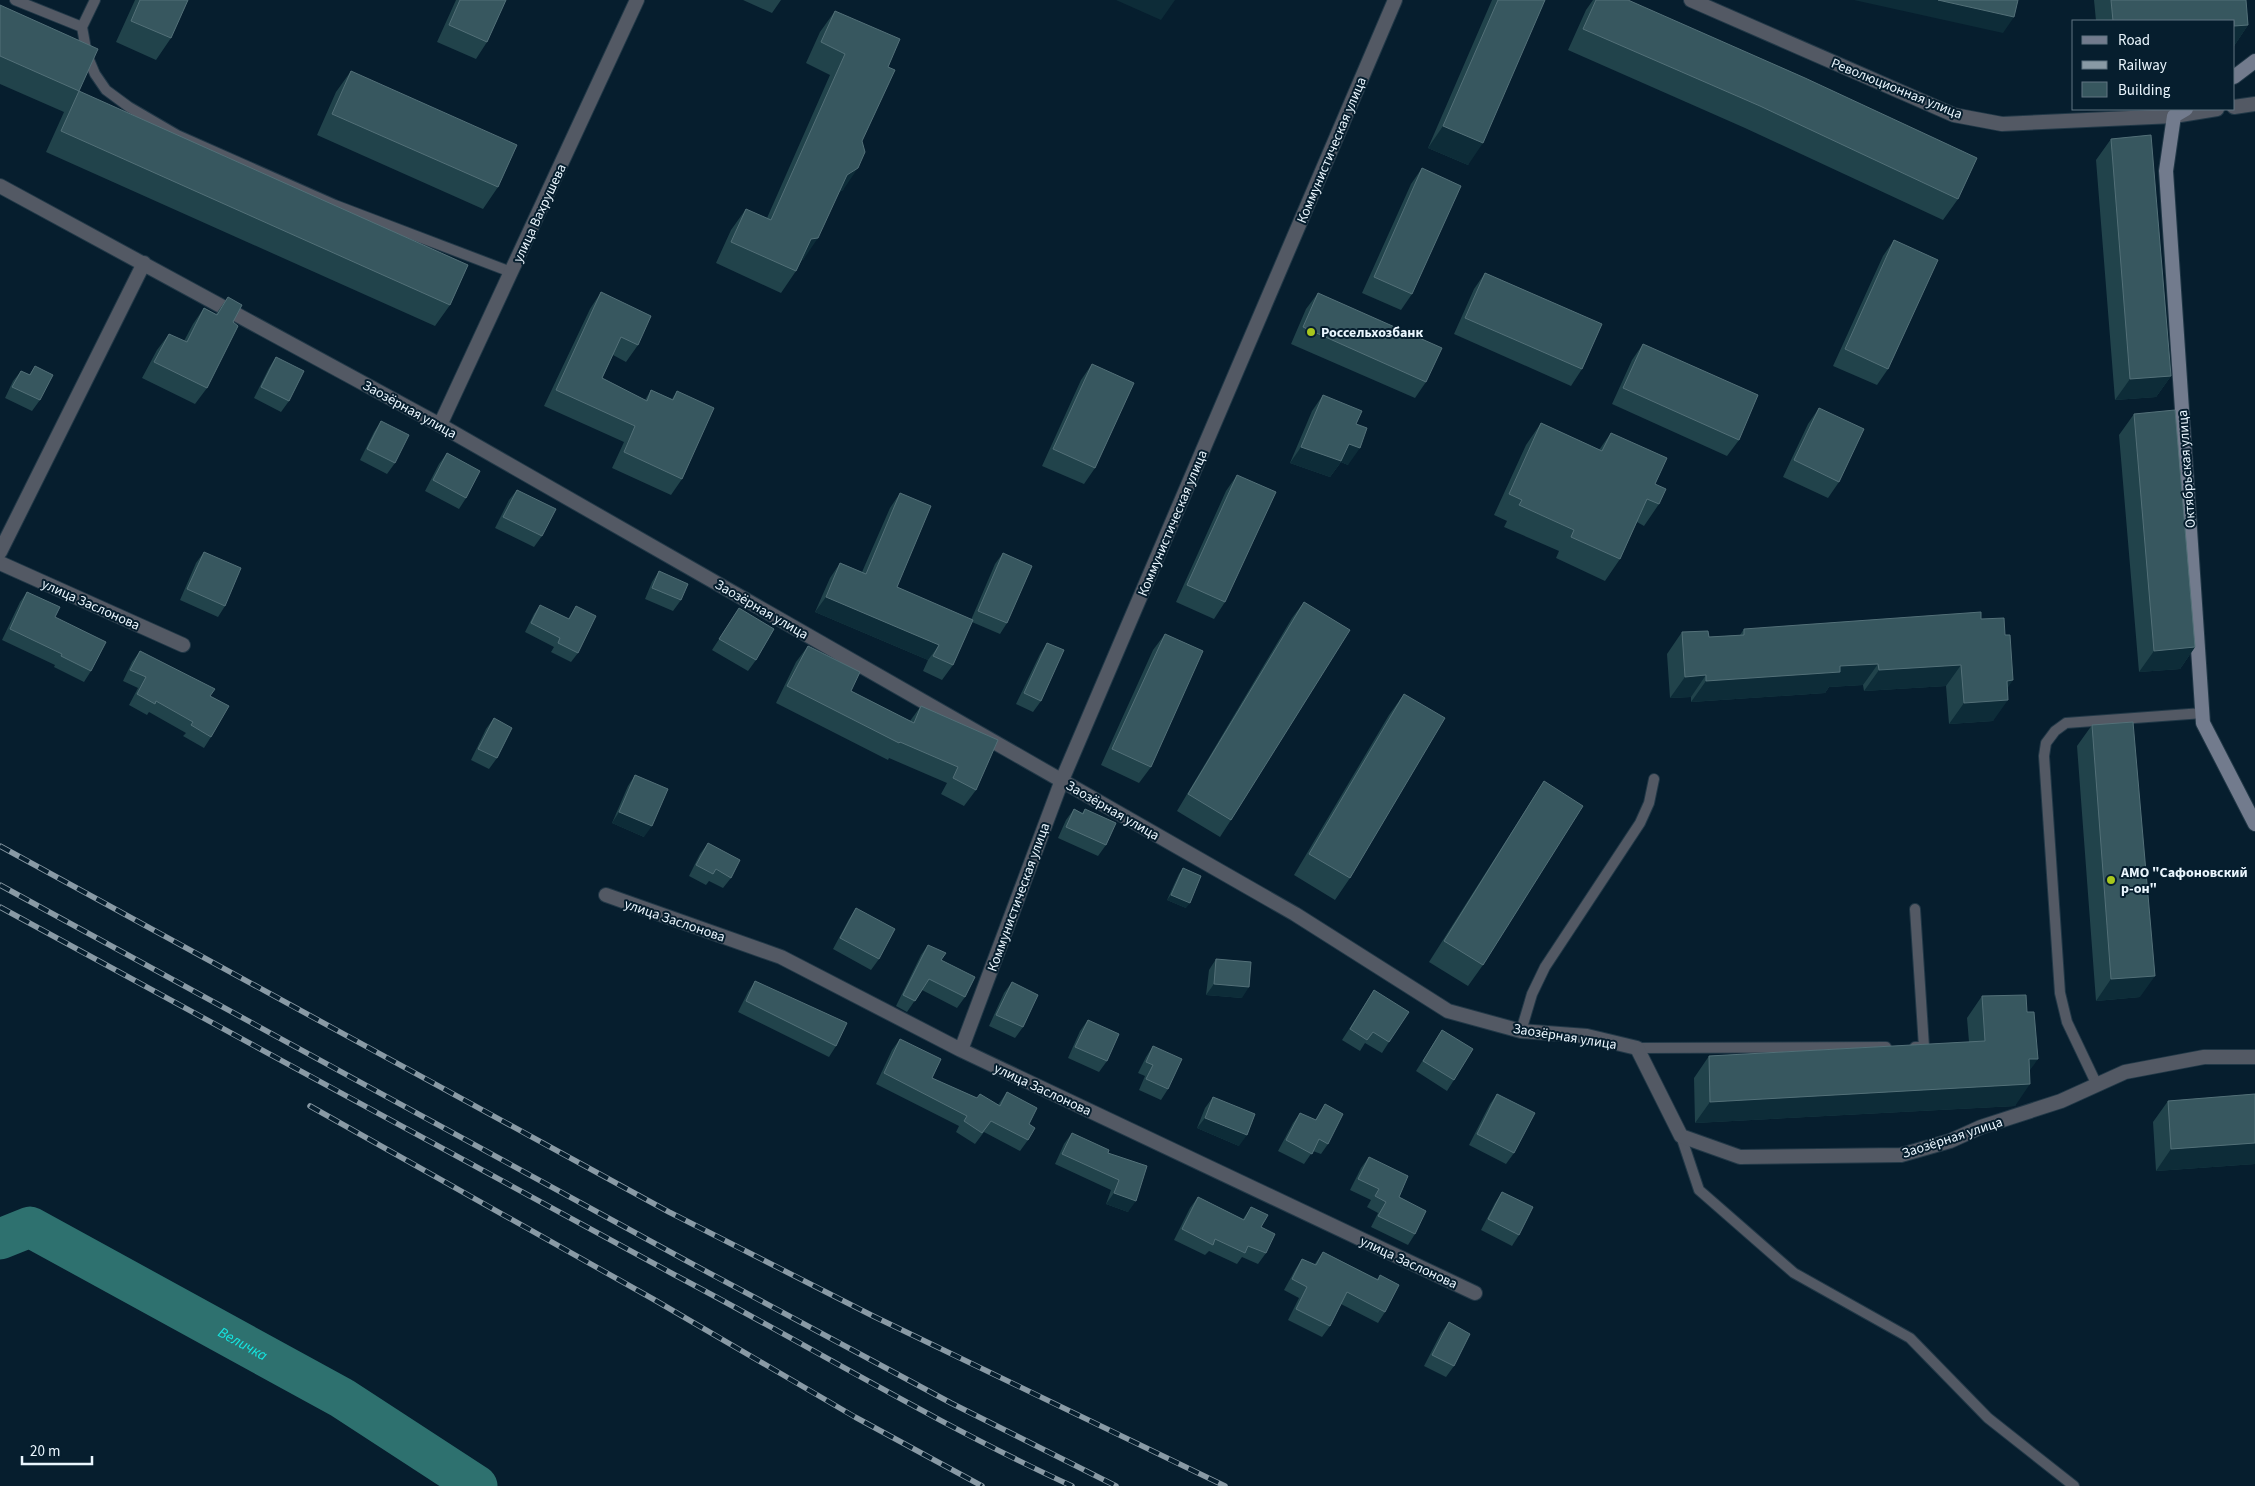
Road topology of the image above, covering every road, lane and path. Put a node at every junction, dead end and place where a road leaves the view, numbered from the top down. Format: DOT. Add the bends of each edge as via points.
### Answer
graph roads {
  1 [pos="15,0"];
  2 [pos="95,0"];
  3 [pos="637,0"];
  4 [pos="1395,0"];
  5 [pos="1691,0"];
  6 [pos="82,27"];
  7 [pos="2255,61"];
  8 [pos="2235,76"];
  9 [pos="2255,104"];
  10 [pos="2235,106"];
  11 [pos="2205,110"];
  12 [pos="2180,112"];
  13 [pos="0,186"];
  14 [pos="144,263"];
  15 [pos="511,272"];
  16 [pos="440,425"];
  17 [pos="0,552"];
  18 [pos="0,563"];
  19 [pos="183,645"];
  20 [pos="2203,713"];
  21 [pos="1654,779"];
  22 [pos="1062,780"];
  23 [pos="2255,824"];
  24 [pos="606,896"];
  25 [pos="1915,909"];
  26 [pos="1521,1031"];
  27 [pos="1636,1048"];
  28 [pos="961,1050"];
  29 [pos="2255,1057"];
  30 [pos="2096,1083"];
  31 [pos="1681,1136"];
  32 [pos="1475,1293"];
  33 [pos="2074,1486"];
  1 -- 6 [label="lane"];
  2 -- 6 [label="lane"];
  3 -- 15 [label="street, улица Вахрушева"];
  4 -- 22 [label="street, Коммунистическая улица"];
  5 -- 12 [label="street, Революционная улица" via="1954,115 2002,124"];
  6 -- 15 [label="lane" via="87,55 106,90 169,130 335,205"];
  7 -- 8 [label="main road"];
  9 -- 10 [label="street"];
  11 -- 12 [label="street, Революционная улица"];
  12 -- 20 [label="main road, Октябрьская улица" via="2166,171"];
  13 -- 14 [label="street, Заозёрная улица"];
  14 -- 16 [label="street, Заозёрная улица"];
  14 -- 17 [label="street"];
  15 -- 16 [label="street, улица Вахрушева"];
  16 -- 22 [label="street, Заозёрная улица"];
  18 -- 19 [label="street, улица Заслонова"];
  20 -- 23 [label="main road, Октябрьская улица" via="2203,723"];
  20 -- 30 [label="lane" via="2066,723 2046,743 2046,794 2060,993 2067,1022"];
  21 -- 26 [label="lane" via="1649,803 1640,823 1545,967 1532,994"];
  22 -- 26 [label="street, Заозёрная улица" via="1295,914 1448,1011"];
  22 -- 28 [label="street, Коммунистическая улица"];
  24 -- 28 [label="street, улица Заслонова" via="781,957"];
  25 -- 27 [label="lane" via="1924,1047"];
  26 -- 27 [label="street, Заозёрная улица" via="1587,1036"];
  27 -- 31 [label="street, Заозёрная улица"];
  28 -- 32 [label="street, улица Заслонова"];
  29 -- 30 [label="street, Заозёрная улица" via="2204,1057 2124,1072"];
  30 -- 31 [label="street, Заозёрная улица" via="2061,1101 1901,1155 1740,1157"];
  31 -- 33 [label="lane" via="1699,1190 1794,1273 1910,1338 1988,1418"];
}
